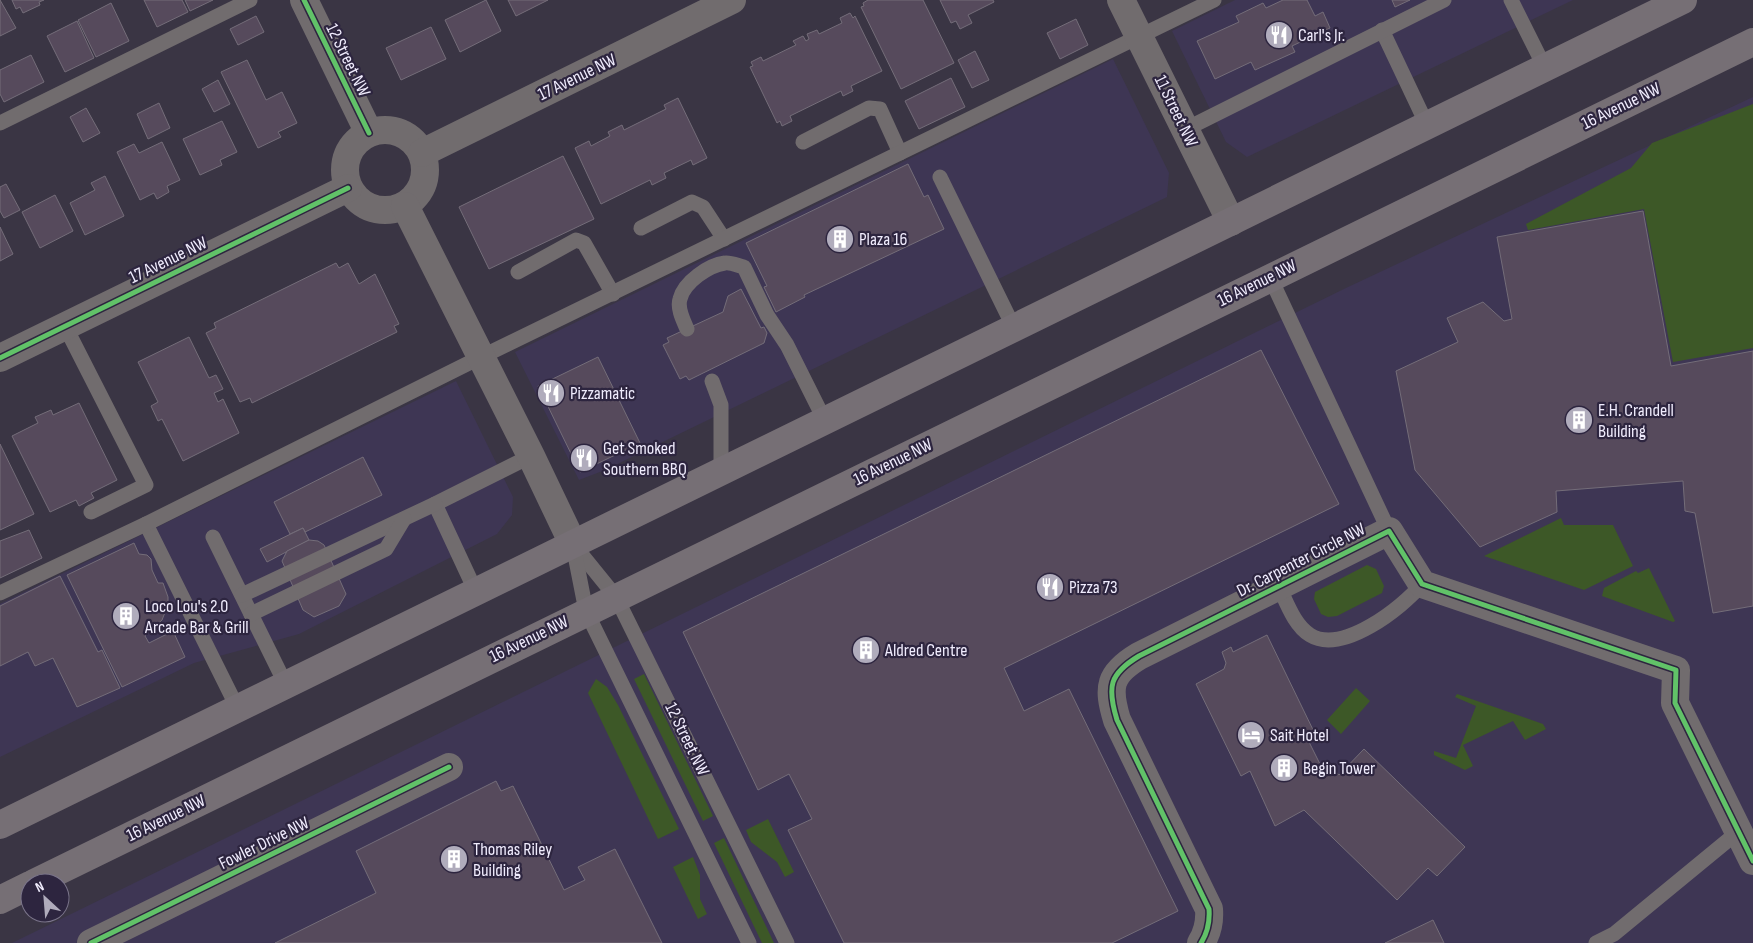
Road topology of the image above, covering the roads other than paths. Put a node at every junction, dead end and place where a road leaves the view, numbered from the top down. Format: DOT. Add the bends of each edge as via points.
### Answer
graph roads {
  1 [pos="250,0"];
  2 [pos="304,0"];
  3 [pos="732,0"];
  4 [pos="1121,0"];
  5 [pos="1214,0"];
  6 [pos="1444,0"];
  7 [pos="1511,0"];
  8 [pos="1683,0"];
  9 [pos="1382,30"];
  10 [pos="1139,36"];
  11 [pos="1749,46"];
  12 [pos="1545,68"];
  13 [pos="0,122"];
  14 [pos="1428,125"];
  15 [pos="1186,129"];
  16 [pos="369,133"];
  17 [pos="803,142"];
  18 [pos="422,153"];
  19 [pos="900,154"];
  20 [pos="940,177"];
  21 [pos="348,188"];
  22 [pos="405,206"];
  23 [pos="1231,222"];
  24 [pos="641,228"];
  25 [pos="724,239"];
  26 [pos="518,272"];
  27 [pos="1270,277"];
  28 [pos="613,294"];
  29 [pos="65,326"];
  30 [pos="1014,328"];
  31 [pos="687,329"];
  32 [pos="0,358"];
  33 [pos="481,358"];
  34 [pos="712,380"];
  35 [pos="825,421"];
  36 [pos="531,456"];
  37 [pos="721,472"];
  38 [pos="435,504"];
  39 [pos="91,512"];
  40 [pos="404,519"];
  41 [pos="146,524"];
  42 [pos="1389,531"];
  43 [pos="213,537"];
  44 [pos="573,544"];
  45 [pos="1422,584"];
  46 [pos="1279,587"];
  47 [pos="476,592"];
  48 [pos="0,593"];
  49 [pos="242,595"];
  50 [pos="616,597"];
  51 [pos="586,611"];
  52 [pos="251,614"];
  53 [pos="286,685"];
  54 [pos="238,709"];
  55 [pos="449,767"];
  56 [pos="0,825"];
  57 [pos="1738,832"];
  58 [pos="1753,861"];
  59 [pos="54,873"];
  60 [pos="20,890"];
  61 [pos="0,900"];
  62 [pos="91,943"];
  63 [pos="749,943"];
  64 [pos="787,943"];
  65 [pos="1201,943"];
  66 [pos="1596,943"];
  1 -- 13 [label="lane"];
  2 -- 16 [label="street, 12 Street NW"];
  3 -- 18 [label="street, 17 Avenue NW"];
  4 -- 10 [label="street, 11 Street NW"];
  5 -- 10 [label="lane"];
  6 -- 9 [label="lane"];
  7 -- 12 [label="lane"];
  8 -- 12 [label="highway"];
  9 -- 14 [label="lane"];
  9 -- 15 [label="lane"];
  10 -- 15 [label="street, 11 Street NW"];
  10 -- 19 [label="lane"];
  11 -- 27 [label="highway, 16 Avenue NW"];
  12 -- 14 [label="highway"];
  14 -- 23 [label="highway"];
  15 -- 23 [label="street, 11 Street NW"];
  16 -- 18 [label="street" via="379,130 399,132 416,144"];
  16 -- 21 [label="street" via="356,142 347,156 344,166"];
  17 -- 19 [label="lane" via="869,108 880,109"];
  18 -- 22 [label="street" via="424,183"];
  19 -- 25 [label="lane"];
  20 -- 30 [label="lane"];
  21 -- 22 [label="street" via="362,204 372,209 394,210"];
  21 -- 29 [label="street, 17 Avenue NW"];
  22 -- 33 [label="street, 12 Street NW"];
  23 -- 30 [label="highway"];
  24 -- 25 [label="lane" via="692,202 702,207"];
  25 -- 28 [label="lane"];
  26 -- 28 [label="lane" via="576,240 584,243"];
  27 -- 42 [label="lane"];
  27 -- 50 [label="highway, 16 Avenue NW"];
  28 -- 33 [label="lane"];
  29 -- 32 [label="street, 17 Avenue NW"];
  29 -- 39 [label="lane" via="146,485"];
  30 -- 35 [label="highway"];
  31 -- 35 [label="lane" via="681,315 680,299 687,286 702,272 726,262 744,268"];
  33 -- 36 [label="street, 12 Street NW"];
  33 -- 41 [label="lane"];
  34 -- 37 [label="lane" via="721,405"];
  35 -- 37 [label="highway"];
  36 -- 38 [label="lane"];
  36 -- 44 [label="street, 12 Street NW"];
  37 -- 44 [label="highway"];
  38 -- 40 [label="lane"];
  38 -- 47 [label="lane"];
  40 -- 49 [label="lane"];
  40 -- 52 [label="lane" via="386,549"];
  41 -- 48 [label="lane"];
  41 -- 54 [label="lane"];
  42 -- 45 [label="street, Dr. Carpenter Circle NW"];
  42 -- 46 [label="street, Dr. Carpenter Circle NW"];
  43 -- 49 [label="lane"];
  44 -- 47 [label="highway"];
  44 -- 50 [label="lane, 12 Street NW"];
  44 -- 51 [label="lane, 12 Street NW"];
  45 -- 46 [label="lane" via="1394,612 1340,640 1323,641 1309,635 1299,625"];
  45 -- 57 [label="street" via="1676,670 1675,703"];
  46 -- 65 [label="street, Dr. Carpenter Circle NW" via="1139,656 1118,671 1112,683 1110,698 1117,720 1209,908 1210,920"];
  47 -- 53 [label="highway"];
  49 -- 52 [label="lane"];
  50 -- 51 [label="highway, 16 Avenue NW"];
  50 -- 64 [label="lane, 12 Street NW"];
  51 -- 59 [label="highway, 16 Avenue NW"];
  51 -- 63 [label="lane, 12 Street NW"];
  52 -- 53 [label="lane"];
  53 -- 54 [label="highway"];
  54 -- 56 [label="highway"];
  55 -- 62 [label="street, Fowler Drive NW"];
  57 -- 58 [label="street"];
  57 -- 66 [label="lane" via="1614,934"];
  60 -- 61 [label="highway"];
}
